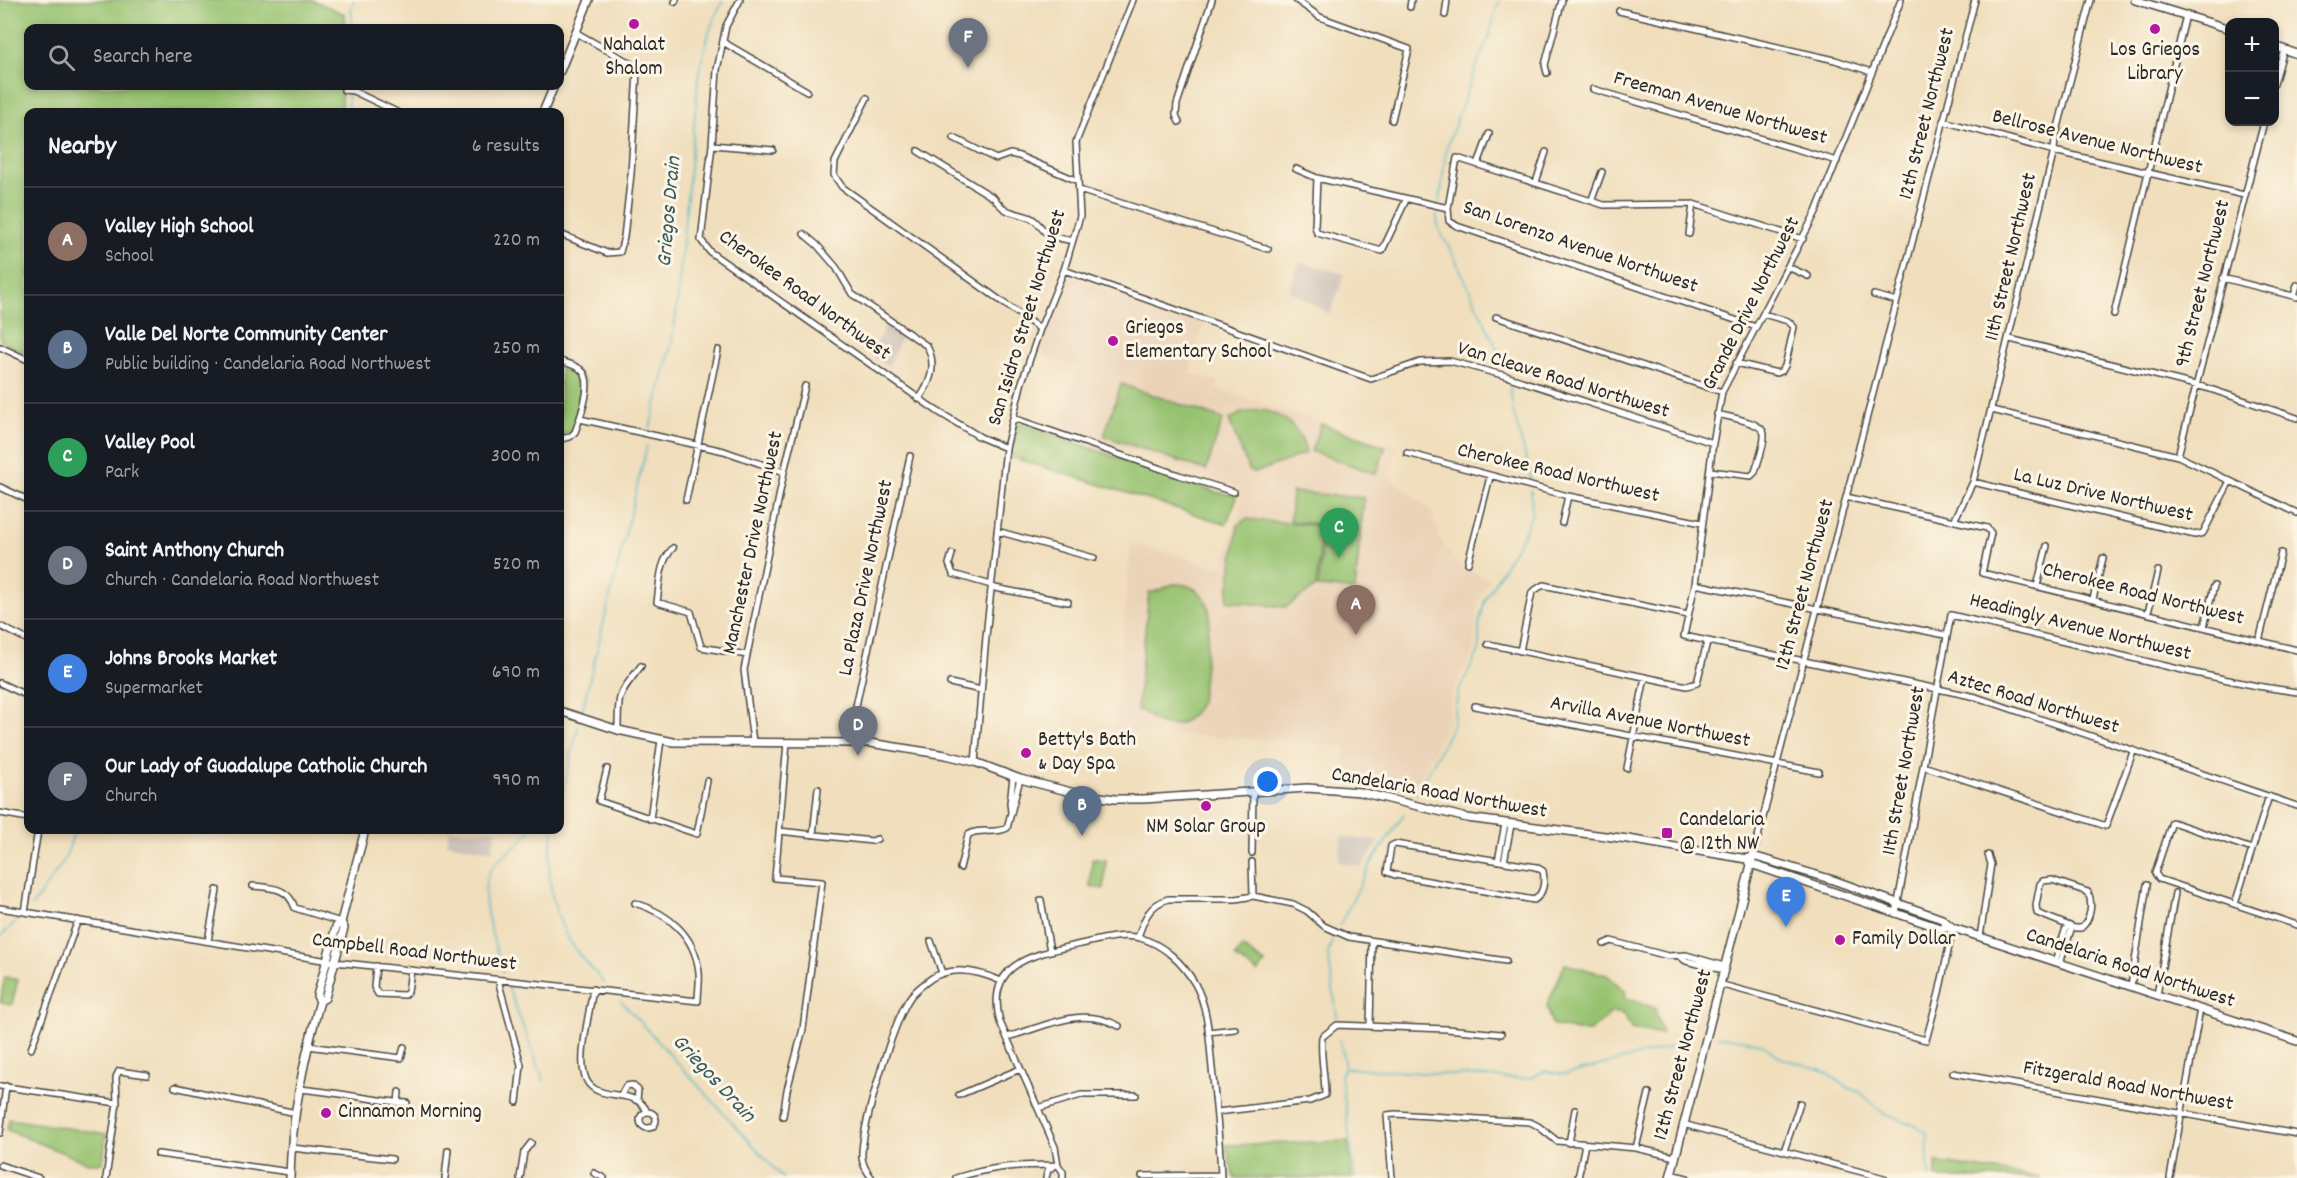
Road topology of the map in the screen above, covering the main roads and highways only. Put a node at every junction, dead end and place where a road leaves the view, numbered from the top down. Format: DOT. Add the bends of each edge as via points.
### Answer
graph roads {
  1 [pos="589,0"];
  2 [pos="2135,0"];
  3 [pos="2225,28"];
  4 [pos="2279,48"];
  5 [pos="2297,54"];
  6 [pos="564,61"];
  7 [pos="552,90"];
  8 [pos="545,108"];
  9 [pos="564,712"];
  10 [pos="365,834"];
  11 [pos="1751,860"];
  12 [pos="341,922"];
  13 [pos="1953,928"];
  14 [pos="320,1001"];
  15 [pos="2297,1041"];
  16 [pos="290,1175"];
  17 [pos="1670,1176"];
  1 -- 6 [label="main road"];
  2 -- 3 [label="main road"];
  4 -- 5 [label="main road"];
  7 -- 8 [label="main road"];
  9 -- 11 [label="main road, Candelaria Road Northwest" via="661,740 895,745 975,762 1079,794 1115,798 1307,788 1360,792 1508,825 1628,839"];
  10 -- 12 [label="main road"];
  11 -- 13 [label="main road, Candelaria Road Northwest" via="1940,928"];
  11 -- 13 [label="main road, Candelaria Road Northwest" via="1833,880 1942,919"];
  11 -- 17 [label="main road, 12th Street Northwest"];
  12 -- 14 [label="main road" via="336,927 317,996"];
  12 -- 14 [label="main road" via="344,928 335,962 325,998"];
  13 -- 15 [label="main road, Candelaria Road Northwest"];
  14 -- 16 [label="main road" via="299,1089"];
}
